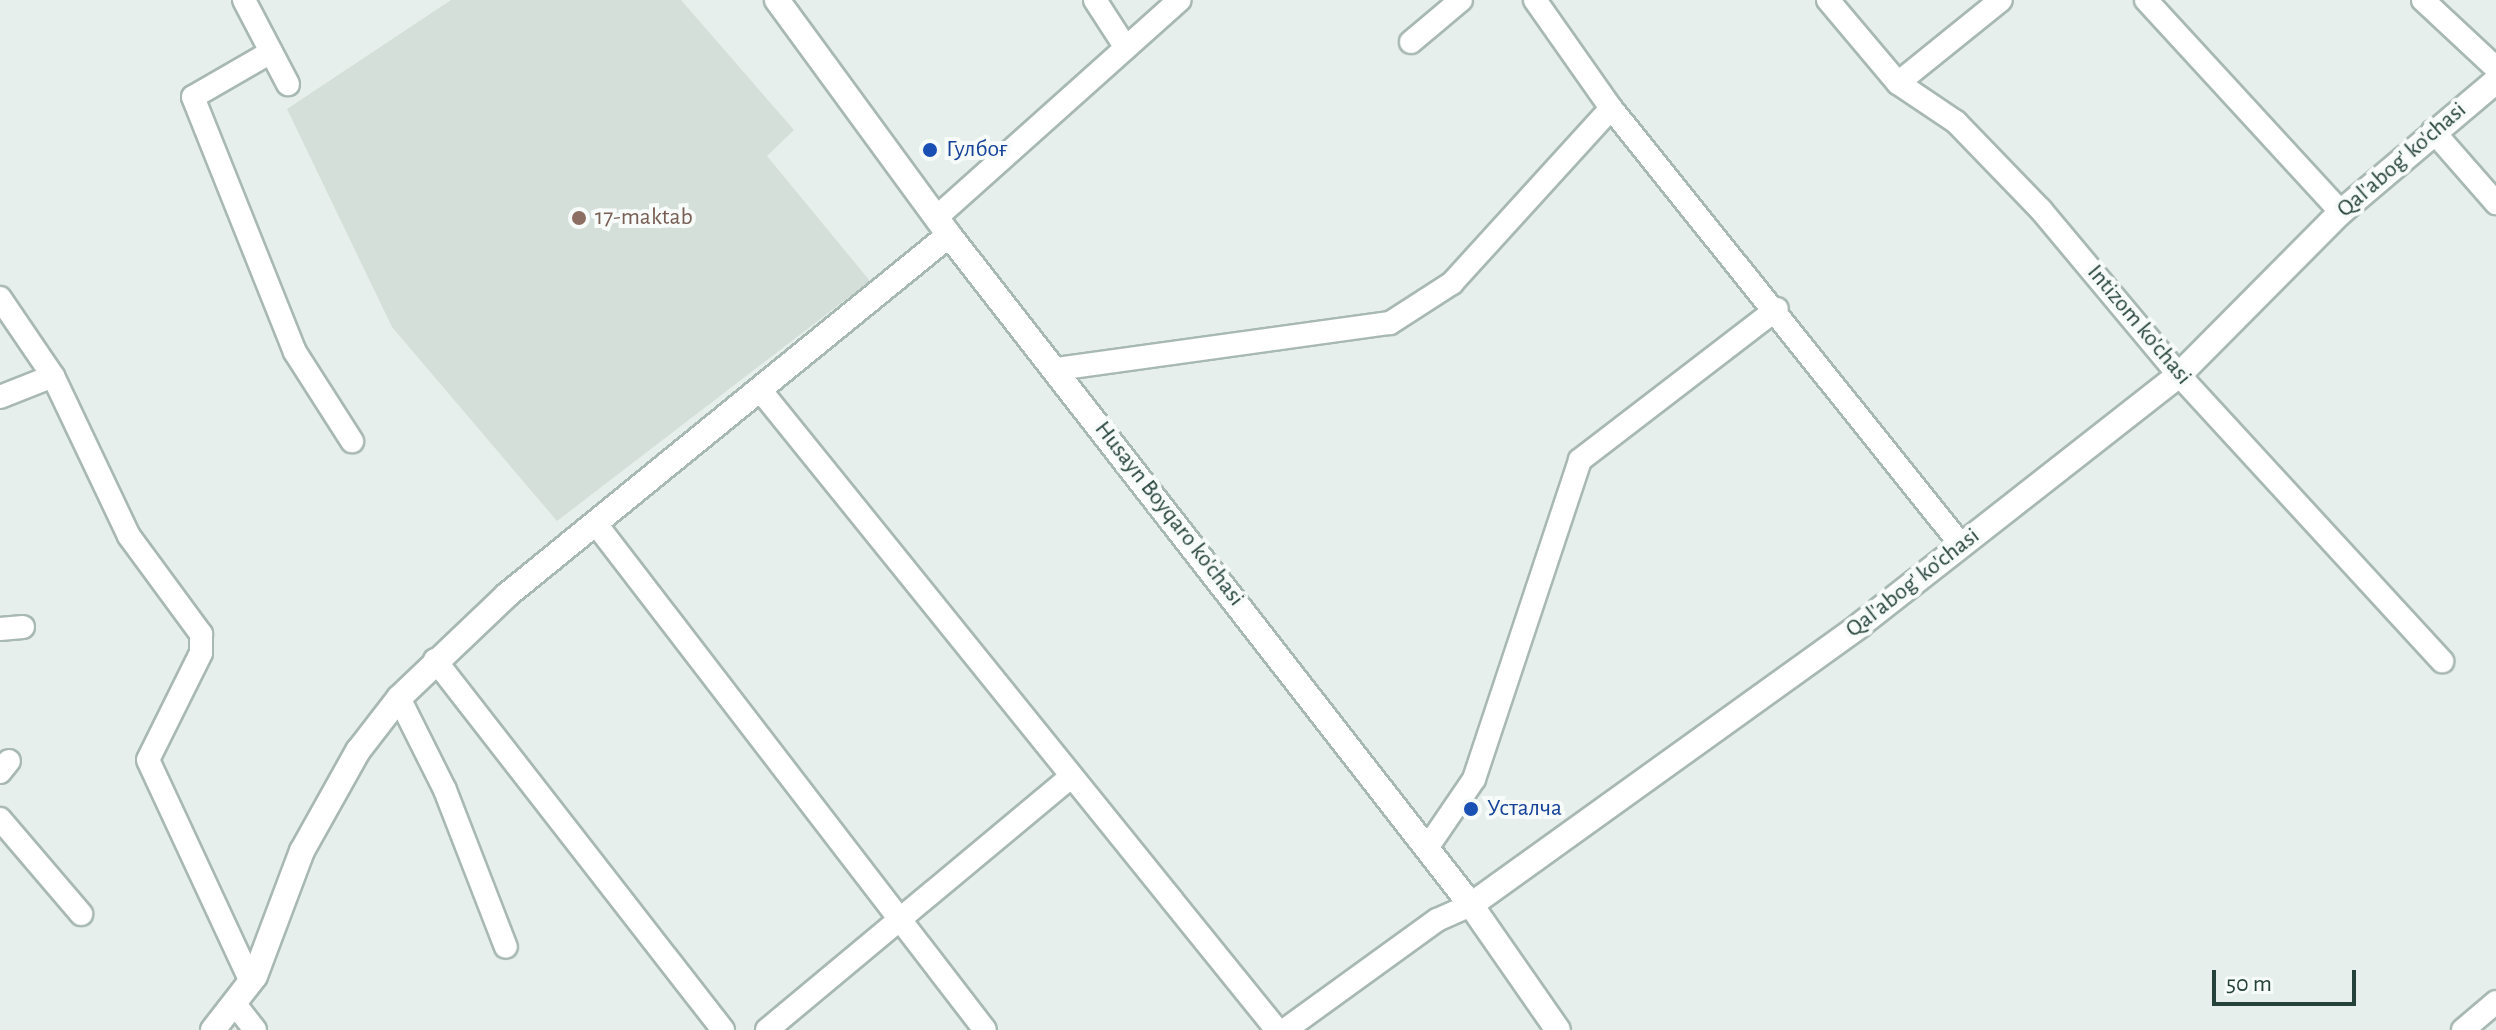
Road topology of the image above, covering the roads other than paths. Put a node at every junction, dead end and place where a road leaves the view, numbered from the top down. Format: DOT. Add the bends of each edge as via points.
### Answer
graph roads {
  1 [pos="244,0"];
  2 [pos="777,0"];
  3 [pos="1095,0"];
  4 [pos="1180,0"];
  5 [pos="1461,0"];
  6 [pos="1535,0"];
  7 [pos="1828,0"];
  8 [pos="2001,0"];
  9 [pos="2146,0"];
  10 [pos="2423,0"];
  11 [pos="1411,42"];
  12 [pos="1126,48"];
  13 [pos="271,52"];
  14 [pos="2496,68"];
  15 [pos="2496,81"];
  16 [pos="1898,83"];
  17 [pos="288,84"];
  18 [pos="1611,108"];
  19 [pos="2433,131"];
  20 [pos="2496,203"];
  21 [pos="2341,212"];
  22 [pos="944,225"];
  23 [pos="0,298"];
  24 [pos="1777,309"];
  25 [pos="1057,369"];
  26 [pos="2179,375"];
  27 [pos="53,376"];
  28 [pos="761,391"];
  29 [pos="0,397"];
  30 [pos="352,441"];
  31 [pos="596,524"];
  32 [pos="1962,546"];
  33 [pos="435,660"];
  34 [pos="2442,661"];
  35 [pos="399,698"];
  36 [pos="1071,777"];
  37 [pos="0,819"];
  38 [pos="1427,848"];
  39 [pos="1471,905"];
  40 [pos="81,914"];
  41 [pos="901,922"];
  42 [pos="506,947"];
  43 [pos="251,982"];
  44 [pos="2496,1002"];
  45 [pos="234,1003"];
  46 [pos="213,1030"];
  47 [pos="255,1030"];
  48 [pos="723,1030"];
  49 [pos="767,1030"];
  50 [pos="985,1030"];
  51 [pos="1277,1030"];
  52 [pos="1285,1030"];
  53 [pos="1558,1030"];
  54 [pos="2463,1030"];
  1 -- 13 [label="street"];
  2 -- 22 [label="street, Husayn Boyqaro ko'chasi"];
  3 -- 12 [label="street"];
  4 -- 12 [label="street"];
  5 -- 11 [label="street"];
  6 -- 18 [label="street"];
  7 -- 16 [label="street, Intizom ko'chasi"];
  8 -- 16 [label="street"];
  9 -- 21 [label="street"];
  10 -- 14 [label="street"];
  12 -- 22 [label="street"];
  13 -- 17 [label="street"];
  13 -- 30 [label="street" via="193,97 295,352"];
  15 -- 19 [label="street, Qal'abog' ko'chasi"];
  16 -- 26 [label="street, Intizom ko'chasi" via="1956,122"];
  18 -- 24 [label="street"];
  18 -- 25 [label="street" via="1452,283 1390,323"];
  19 -- 20 [label="street"];
  19 -- 21 [label="street, Qal'abog' ko'chasi"];
  21 -- 26 [label="street, Qal'abog' ko'chasi"];
  22 -- 25 [label="street, Husayn Boyqaro ko'chasi"];
  22 -- 28 [label="street"];
  23 -- 27 [label="street"];
  24 -- 32 [label="street"];
  24 -- 38 [label="street" via="1580,460 1474,779"];
  25 -- 38 [label="street, Husayn Boyqaro ko'chasi"];
  26 -- 32 [label="street, Qal'abog' ko'chasi"];
  26 -- 34 [label="street, Intizom ko'chasi"];
  27 -- 29 [label="street"];
  27 -- 43 [label="street" via="129,536 201,634 201,653 148,760"];
  28 -- 31 [label="street"];
  28 -- 36 [label="street"];
  31 -- 33 [label="street"];
  31 -- 41 [label="street"];
  32 -- 39 [label="street, Qal'abog' ko'chasi"];
  33 -- 35 [label="street"];
  33 -- 48 [label="street"];
  35 -- 42 [label="street" via="445,790"];
  35 -- 43 [label="street" via="358,751 302,851"];
  36 -- 41 [label="street"];
  36 -- 51 [label="street"];
  37 -- 40 [label="street"];
  38 -- 39 [label="street, Husayn Boyqaro ko'chasi"];
  39 -- 52 [label="street, Qal'abog' ko'chasi" via="1437,920"];
  39 -- 53 [label="street, Husayn Boyqaro ko'chasi"];
  41 -- 49 [label="street"];
  41 -- 50 [label="street"];
  43 -- 45 [label="street"];
  44 -- 54 [label="street"];
  45 -- 46 [label="street"];
  45 -- 47 [label="street"];
}
